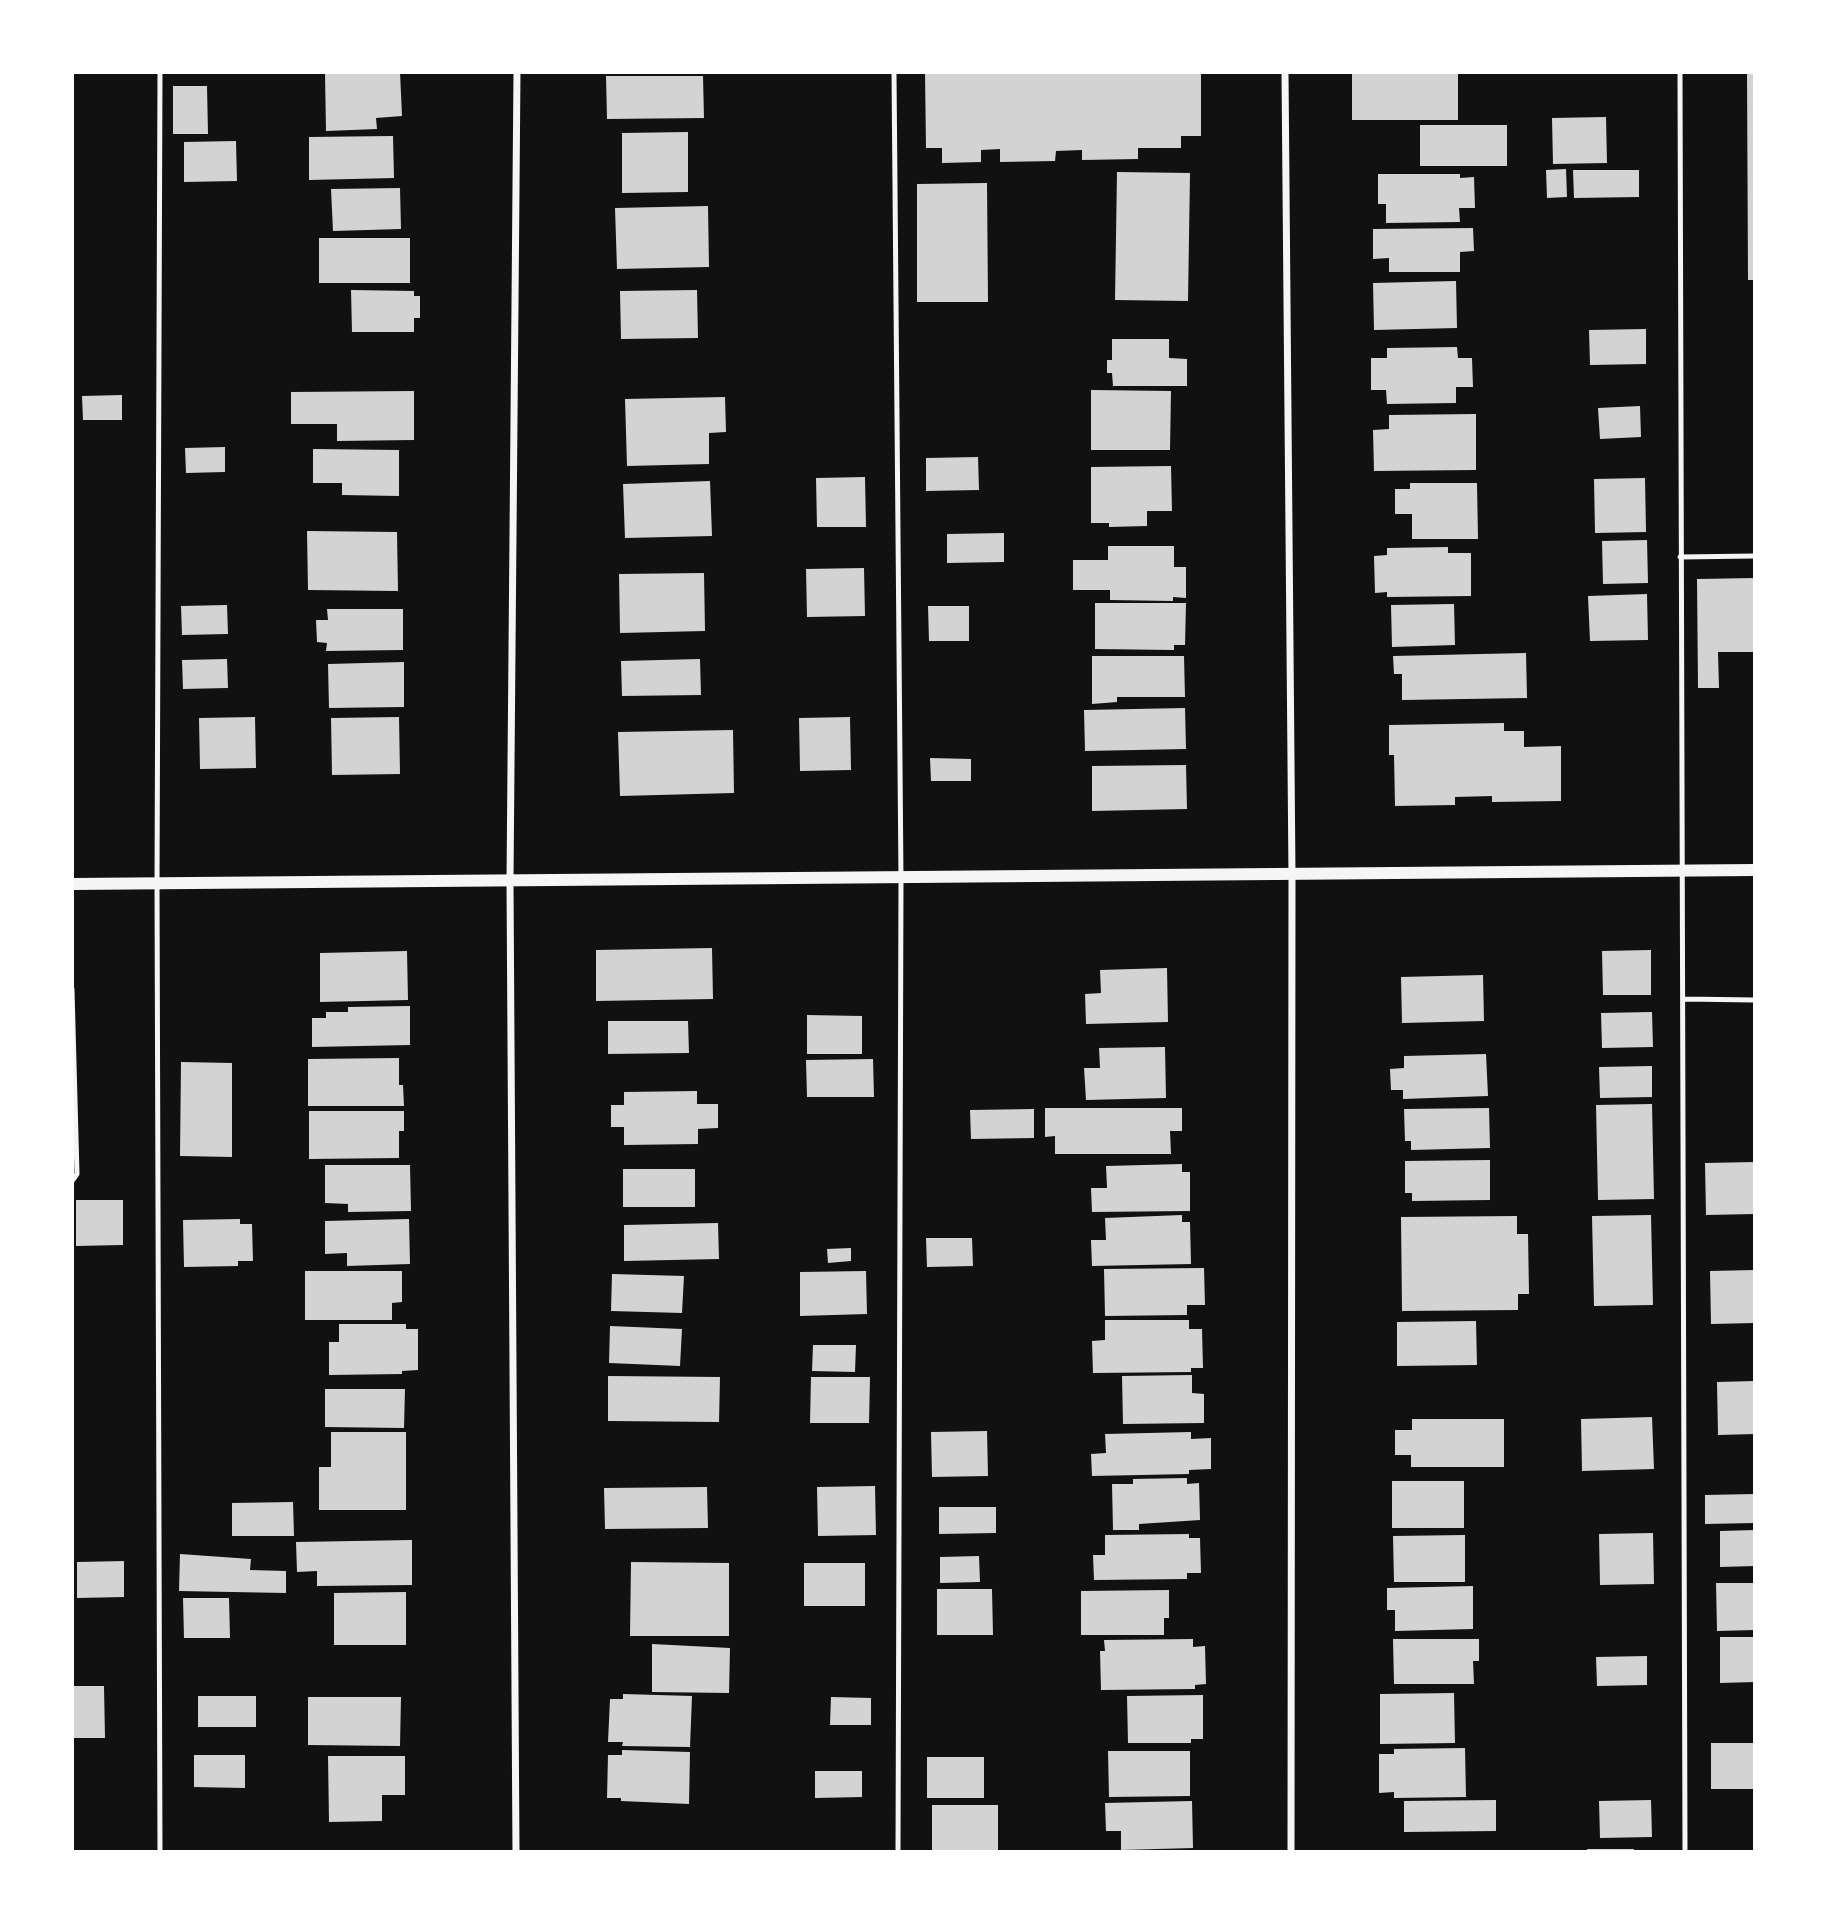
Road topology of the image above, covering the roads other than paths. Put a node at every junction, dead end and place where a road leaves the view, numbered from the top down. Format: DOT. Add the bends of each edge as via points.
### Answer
graph roads {
  1 [pos="160,72"];
  2 [pos="517,72"];
  3 [pos="894,72"];
  4 [pos="1285,72"];
  5 [pos="1679,72"];
  6 [pos="1755,556"];
  7 [pos="1680,557"];
  8 [pos="1683,870"];
  9 [pos="1755,870"];
  10 [pos="1292,876"];
  11 [pos="901,878"];
  12 [pos="510,881"];
  13 [pos="157,883"];
  14 [pos="72,884"];
  15 [pos="72,989"];
  16 [pos="1683,999"];
  17 [pos="1755,1000"];
  18 [pos="72,1181"];
  19 [pos="160,1852"];
  20 [pos="516,1852"];
  21 [pos="898,1852"];
  22 [pos="1291,1852"];
  23 [pos="1685,1852"];
  1 -- 13 [label="lane"];
  2 -- 12 [label="street"];
  3 -- 11 [label="lane"];
  4 -- 10 [label="street"];
  5 -- 7 [label="lane"];
  6 -- 7 [label="lane"];
  7 -- 8 [label="lane"];
  8 -- 9 [label="street"];
  8 -- 10 [label="street"];
  8 -- 16 [label="lane"];
  10 -- 11 [label="street"];
  10 -- 22 [label="street"];
  11 -- 12 [label="street"];
  11 -- 21 [label="lane"];
  12 -- 13 [label="street"];
  12 -- 20 [label="street"];
  13 -- 14 [label="street"];
  13 -- 19 [label="lane"];
  15 -- 18 [label="lane" via="77,1174"];
  16 -- 17 [label="lane"];
  16 -- 23 [label="lane"];
}
